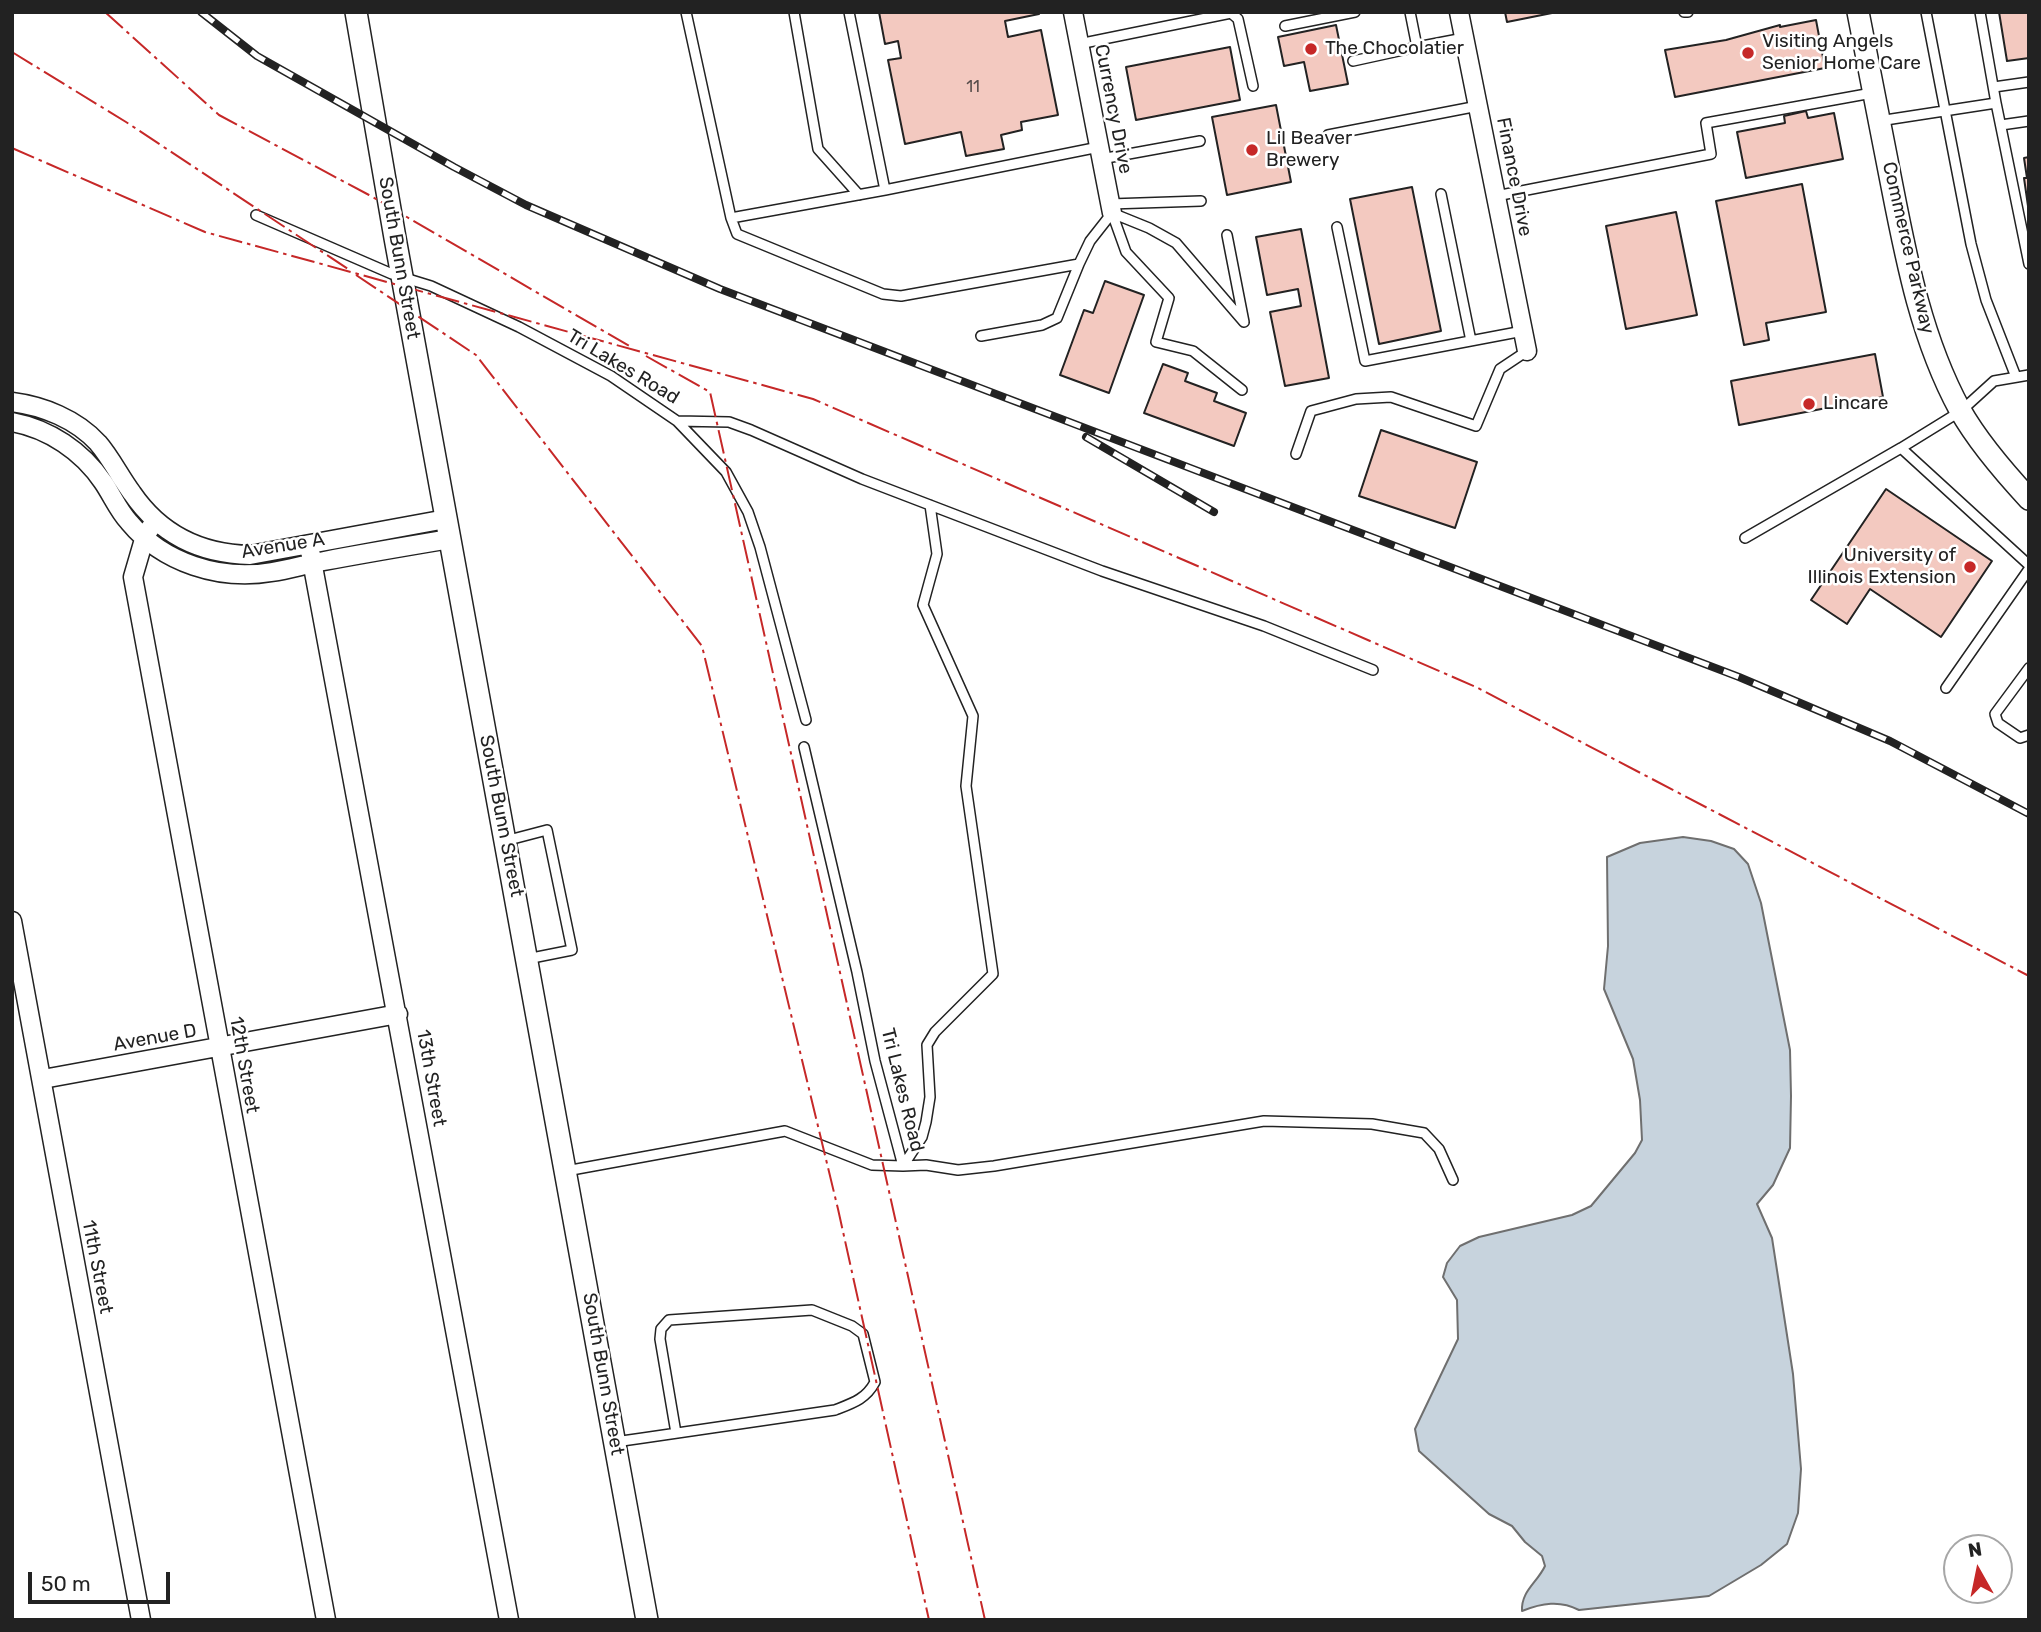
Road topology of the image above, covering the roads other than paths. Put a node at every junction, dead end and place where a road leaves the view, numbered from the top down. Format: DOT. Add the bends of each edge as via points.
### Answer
graph roads {
  1 [pos="355,12"];
  2 [pos="686,12"];
  3 [pos="794,12"];
  4 [pos="849,12"];
  5 [pos="1073,12"];
  6 [pos="1355,12"];
  7 [pos="1410,12"];
  8 [pos="1459,12"];
  9 [pos="1858,12"];
  10 [pos="1926,12"];
  11 [pos="1980,12"];
  12 [pos="1285,26"];
  13 [pos="1464,38"];
  14 [pos="1079,44"];
  15 [pos="1417,47"];
  16 [pos="1353,61"];
  17 [pos="2029,82"];
  18 [pos="1253,86"];
  19 [pos="1994,88"];
  20 [pos="1874,93"];
  21 [pos="1996,103"];
  22 [pos="1478,106"];
  23 [pos="1945,111"];
  24 [pos="1879,121"];
  25 [pos="2029,121"];
  26 [pos="2001,125"];
  27 [pos="1328,135"];
  28 [pos="1200,141"];
  29 [pos="1100,153"];
  30 [pos="885,190"];
  31 [pos="1441,194"];
  32 [pos="859,195"];
  33 [pos="1496,196"];
  34 [pos="1201,201"];
  35 [pos="1111,208"];
  36 [pos="256,215"];
  37 [pos="731,218"];
  38 [pos="1337,227"];
  39 [pos="1227,235"];
  40 [pos="2028,260"];
  41 [pos="1079,264"];
  42 [pos="401,276"];
  43 [pos="1523,331"];
  44 [pos="982,336"];
  45 [pos="1471,341"];
  46 [pos="1527,351"];
  47 [pos="2029,375"];
  48 [pos="2016,377"];
  49 [pos="1242,390"];
  50 [pos="12,402"];
  51 [pos="1961,411"];
  52 [pos="677,421"];
  53 [pos="12,422"];
  54 [pos="1900,448"];
  55 [pos="1296,454"];
  56 [pos="2029,499"];
  57 [pos="930,505"];
  58 [pos="155,521"];
  59 [pos="448,529"];
  60 [pos="145,536"];
  61 [pos="1745,538"];
  62 [pos="311,554"];
  63 [pos="2029,567"];
  64 [pos="2029,668"];
  65 [pos="1373,670"];
  66 [pos="1946,688"];
  67 [pos="806,720"];
  68 [pos="2029,735"];
  69 [pos="804,747"];
  70 [pos="505,841"];
  71 [pos="12,921"];
  72 [pos="527,959"];
  73 [pos="398,1014"];
  74 [pos="220,1048"];
  75 [pos="43,1079"];
  76 [pos="903,1166"];
  77 [pos="566,1171"];
  78 [pos="1453,1180"];
  79 [pos="676,1433"];
  80 [pos="615,1442"];
  81 [pos="141,1620"];
  82 [pos="326,1620"];
  83 [pos="509,1620"];
  84 [pos="647,1620"];
  1 -- 42 [label="street, South Bunn Street"];
  2 -- 37 [label="lane"];
  3 -- 32 [label="lane" via="818,149"];
  4 -- 30 [label="lane"];
  5 -- 14 [label="street, Currency Drive"];
  6 -- 12 [label="lane"];
  7 -- 15 [label="lane"];
  8 -- 13 [label="street, Finance Drive"];
  9 -- 20 [label="street, Commerce Parkway"];
  10 -- 23 [label="lane"];
  11 -- 19 [label="lane"];
  13 -- 15 [label="lane"];
  13 -- 22 [label="street, Finance Drive"];
  14 -- 18 [label="lane" via="1231,13 1238,19"];
  14 -- 29 [label="street, Currency Drive"];
  15 -- 16 [label="lane"];
  17 -- 19 [label="lane"];
  19 -- 21 [label="lane"];
  20 -- 24 [label="street, Commerce Parkway"];
  20 -- 33 [label="lane" via="1706,123 1711,154"];
  21 -- 23 [label="lane"];
  21 -- 26 [label="lane"];
  22 -- 27 [label="lane"];
  22 -- 33 [label="street, Finance Drive"];
  23 -- 24 [label="lane"];
  23 -- 48 [label="lane" via="1970,244"];
  24 -- 51 [label="street, Commerce Parkway" via="1919,311"];
  25 -- 26 [label="lane"];
  26 -- 40 [label="lane"];
  28 -- 29 [label="lane"];
  29 -- 30 [label="lane"];
  29 -- 35 [label="street, Currency Drive"];
  30 -- 32 [label="lane"];
  31 -- 45 [label="lane"];
  32 -- 37 [label="lane"];
  33 -- 43 [label="street, Finance Drive"];
  34 -- 35 [label="lane"];
  35 -- 39 [label="lane" via="1176,243 1244,322"];
  35 -- 41 [label="lane"];
  35 -- 49 [label="lane" via="1126,252 1169,298 1156,342 1193,351"];
  36 -- 42 [label="lane, Tri Lakes Road"];
  37 -- 41 [label="lane" via="737,234 883,294 901,296"];
  38 -- 45 [label="lane" via="1365,361"];
  41 -- 44 [label="lane" via="1058,318"];
  42 -- 52 [label="lane, Tri Lakes Road" via="519,327 611,376"];
  42 -- 59 [label="street, South Bunn Street"];
  43 -- 45 [label="lane"];
  43 -- 46 [label="street, Finance Drive"];
  46 -- 55 [label="lane" via="1500,369 1476,426 1391,397 1356,399 1311,411"];
  47 -- 48 [label="lane"];
  48 -- 51 [label="lane" via="1994,381"];
  50 -- 58 [label="street, Avenue A" via="36,405 61,416 98,443"];
  51 -- 54 [label="lane"];
  51 -- 56 [label="street, Commerce Parkway"];
  52 -- 57 [label="lane" via="729,422"];
  52 -- 67 [label="lane, Tri Lakes Road" via="726,472 748,512"];
  53 -- 60 [label="street, Avenue A" via="75,450"];
  54 -- 61 [label="lane"];
  54 -- 63 [label="lane"];
  57 -- 65 [label="lane"];
  57 -- 76 [label="lane" via="937,554 923,605 973,716 966,786 993,974 927,1045 930,1097 926,1122 922,1138"];
  58 -- 60 [label="street, 12th Street"];
  58 -- 62 [label="street, Avenue A" via="194,545 219,553"];
  59 -- 62 [label="street, Avenue A"];
  59 -- 70 [label="street, South Bunn Street"];
  60 -- 62 [label="street, Avenue A" via="177,559 225,574 272,573"];
  60 -- 74 [label="street, 12th Street" via="134,577"];
  62 -- 73 [label="street, 13th Street"];
  63 -- 66 [label="lane"];
  64 -- 68 [label="lane" via="1995,714 1998,723 2020,738"];
  69 -- 76 [label="lane, Tri Lakes Road"];
  70 -- 72 [label="street, South Bunn Street"];
  70 -- 72 [label="lane" via="547,830 572,950"];
  71 -- 75 [label="street, 11th Street"];
  72 -- 77 [label="street, South Bunn Street"];
  73 -- 74 [label="street, Avenue D"];
  73 -- 83 [label="street, 13th Street"];
  74 -- 75 [label="street, Avenue D"];
  74 -- 82 [label="street, 12th Street"];
  75 -- 81 [label="street, 11th Street"];
  76 -- 77 [label="lane" via="872,1165 785,1131"];
  76 -- 78 [label="lane, Tri Lakes Road" via="958,1170 1264,1121 1371,1124 1424,1133 1439,1149"];
  77 -- 80 [label="street, South Bunn Street"];
  79 -- 79 [label="lane" via="835,1410 858,1401 875,1382 863,1334 812,1310 669,1320 660,1339"];
  79 -- 80 [label="lane"];
  80 -- 84 [label="street, South Bunn Street"];
}
